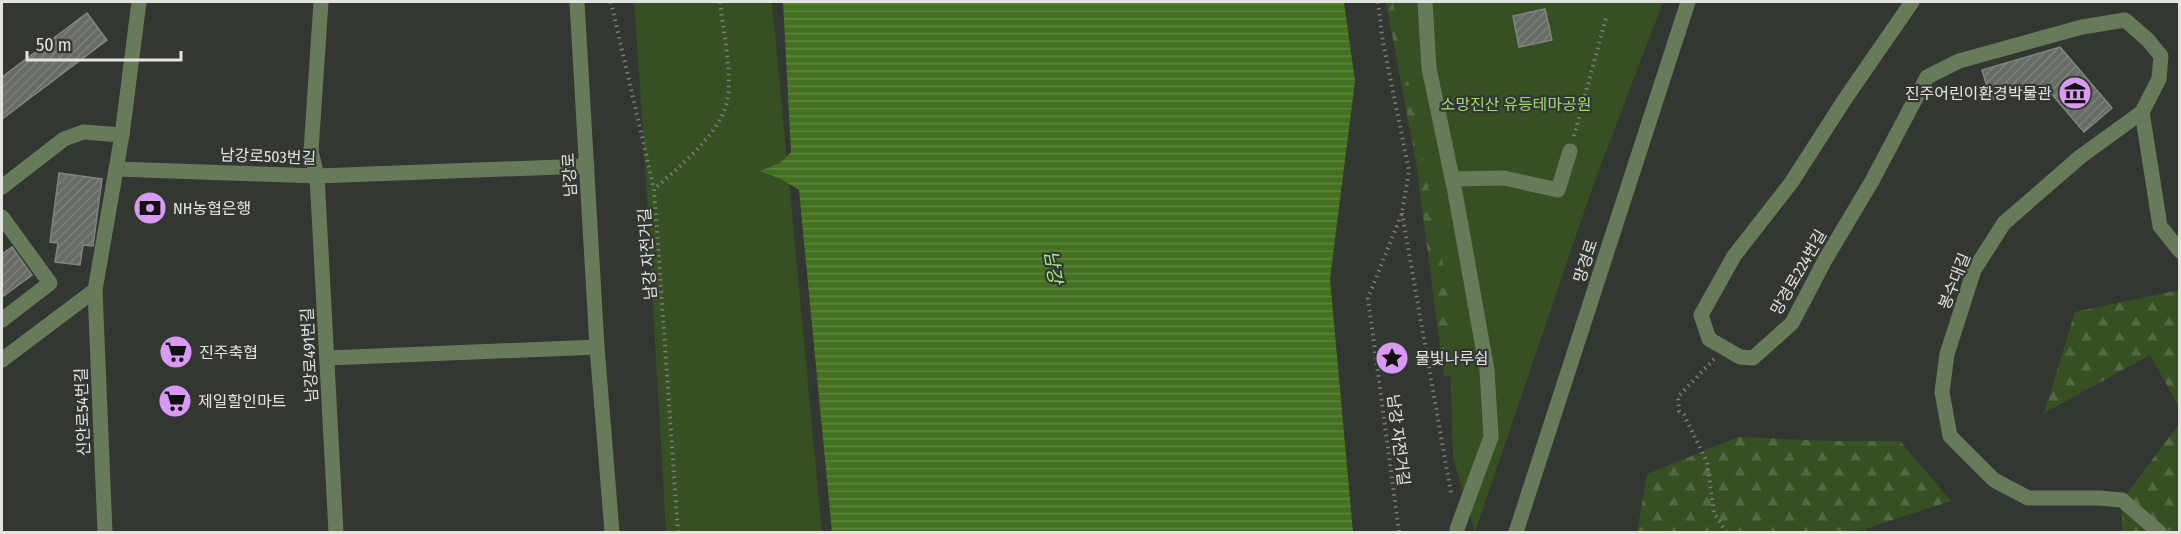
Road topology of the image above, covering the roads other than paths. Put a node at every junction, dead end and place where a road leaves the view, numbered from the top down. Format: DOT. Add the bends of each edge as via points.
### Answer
graph roads {
  1 [pos="138,2"];
  2 [pos="321,2"];
  3 [pos="577,2"];
  4 [pos="1425,2"];
  5 [pos="1688,2"];
  6 [pos="1912,2"];
  7 [pos="2142,112"];
  8 [pos="122,135"];
  9 [pos="1570,151"];
  10 [pos="587,166"];
  11 [pos="116,169"];
  12 [pos="317,176"];
  13 [pos="1452,179"];
  14 [pos="2,187"];
  15 [pos="2,218"];
  16 [pos="2180,251"];
  17 [pos="95,290"];
  18 [pos="2,320"];
  19 [pos="597,347"];
  20 [pos="328,357"];
  21 [pos="2,360"];
  22 [pos="1457,529"];
  23 [pos="105,532"];
  24 [pos="336,532"];
  25 [pos="612,532"];
  26 [pos="1516,532"];
  27 [pos="2159,532"];
  1 -- 8 [label="street"];
  2 -- 12 [label="street, 남강로491번길" via="311,151"];
  3 -- 10 [label="street, 남강로"];
  4 -- 13 [label="street" via="1429,68"];
  5 -- 26 [label="street, 망경로"];
  6 -- 7 [label="street, 망경로224번길" via="1791,183 1734,256 1701,315 1709,339 1740,357 1753,358 1792,323 1928,77 1959,60 2082,27 2125,20 2161,56 2159,79"];
  7 -- 16 [label="street" via="2160,226"];
  7 -- 27 [label="street, 봉수대길" via="2080,157 2004,223 1974,270 1947,354 1942,392 1950,436 1994,480 2028,498 2122,500"];
  8 -- 11 [label="street"];
  8 -- 14 [label="street" via="83,132 64,139"];
  9 -- 13 [label="street" via="1558,190 1504,178"];
  10 -- 12 [label="street, 남강로503번길"];
  10 -- 19 [label="street, 남강로"];
  11 -- 12 [label="street, 남강로503번길"];
  11 -- 17 [label="street, 신안로54번길"];
  12 -- 20 [label="street, 남강로491번길"];
  13 -- 22 [label="street" via="1487,370 1491,437"];
  15 -- 18 [label="street" via="50,283"];
  17 -- 21 [label="street"];
  17 -- 23 [label="street, 신안로54번길"];
  19 -- 20 [label="street"];
  19 -- 25 [label="street, 남강로"];
  20 -- 24 [label="street, 남강로491번길"];
}
